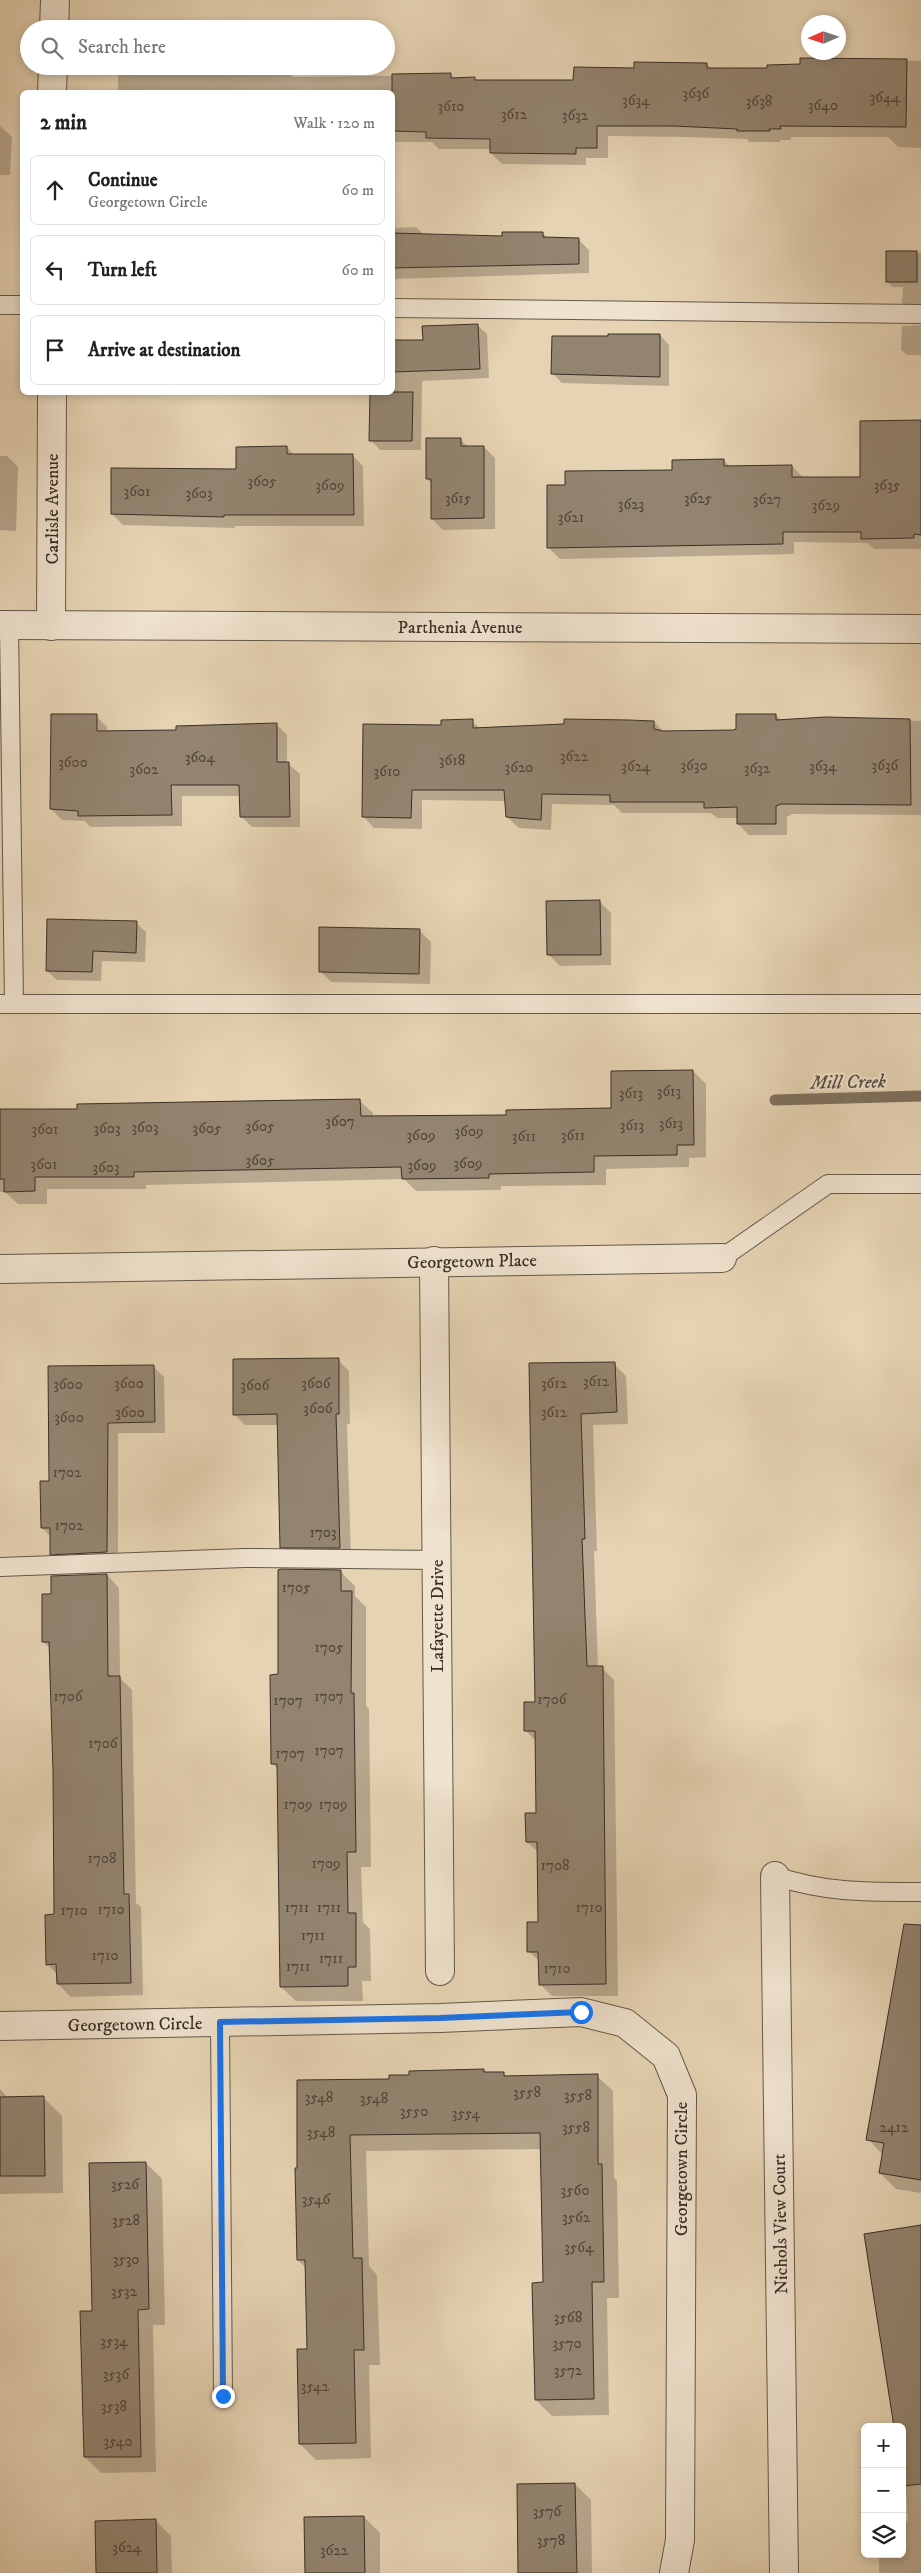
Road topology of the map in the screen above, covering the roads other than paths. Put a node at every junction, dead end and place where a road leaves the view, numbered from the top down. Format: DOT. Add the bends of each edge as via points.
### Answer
graph roads {
  1 [pos="56,0"];
  2 [pos="55,20"];
  3 [pos="53,75"];
  4 [pos="52,90"];
  5 [pos="0,305"];
  6 [pos="20,305"];
  7 [pos="395,308"];
  8 [pos="921,314"];
  9 [pos="52,395"];
  10 [pos="4,625"];
  11 [pos="51,626"];
  12 [pos="921,629"];
  13 [pos="7,1004"];
  14 [pos="921,1004"];
  15 [pos="921,1184"];
  16 [pos="722,1258"];
  17 [pos="434,1261"];
  18 [pos="0,1269"];
  19 [pos="436,1560"];
  20 [pos="0,1567"];
  21 [pos="775,1876"];
  22 [pos="921,1892"];
  23 [pos="440,1971"];
  24 [pos="220,2022"];
  25 [pos="0,2026"];
  26 [pos="223,2396"];
  27 [pos="674,2573"];
  28 [pos="784,2573"];
  1 -- 2 [label="street"];
  3 -- 4 [label="street"];
  5 -- 6 [label="lane"];
  7 -- 8 [label="lane"];
  9 -- 11 [label="street, Carlisle Avenue"];
  10 -- 11 [label="street, Parthenia Avenue"];
  10 -- 13 [label="lane"];
  11 -- 12 [label="street, Parthenia Avenue"];
  13 -- 14 [label="lane"];
  15 -- 16 [label="lane, Georgetown Place" via="828,1184"];
  16 -- 17 [label="street, Georgetown Place"];
  17 -- 18 [label="street, Georgetown Place"];
  17 -- 19 [label="street, Lafayette Drive"];
  19 -- 20 [label="lane" via="244,1558"];
  19 -- 23 [label="street, Lafayette Drive"];
  21 -- 22 [label="lane" via="807,1887 837,1891"];
  21 -- 28 [label="street, Nichols View Court"];
  24 -- 25 [label="street, Georgetown Circle"];
  24 -- 26 [label="lane"];
  24 -- 27 [label="street, Georgetown Circle" via="581,2012 625,2023 666,2056 682,2096 680,2540"];
}
